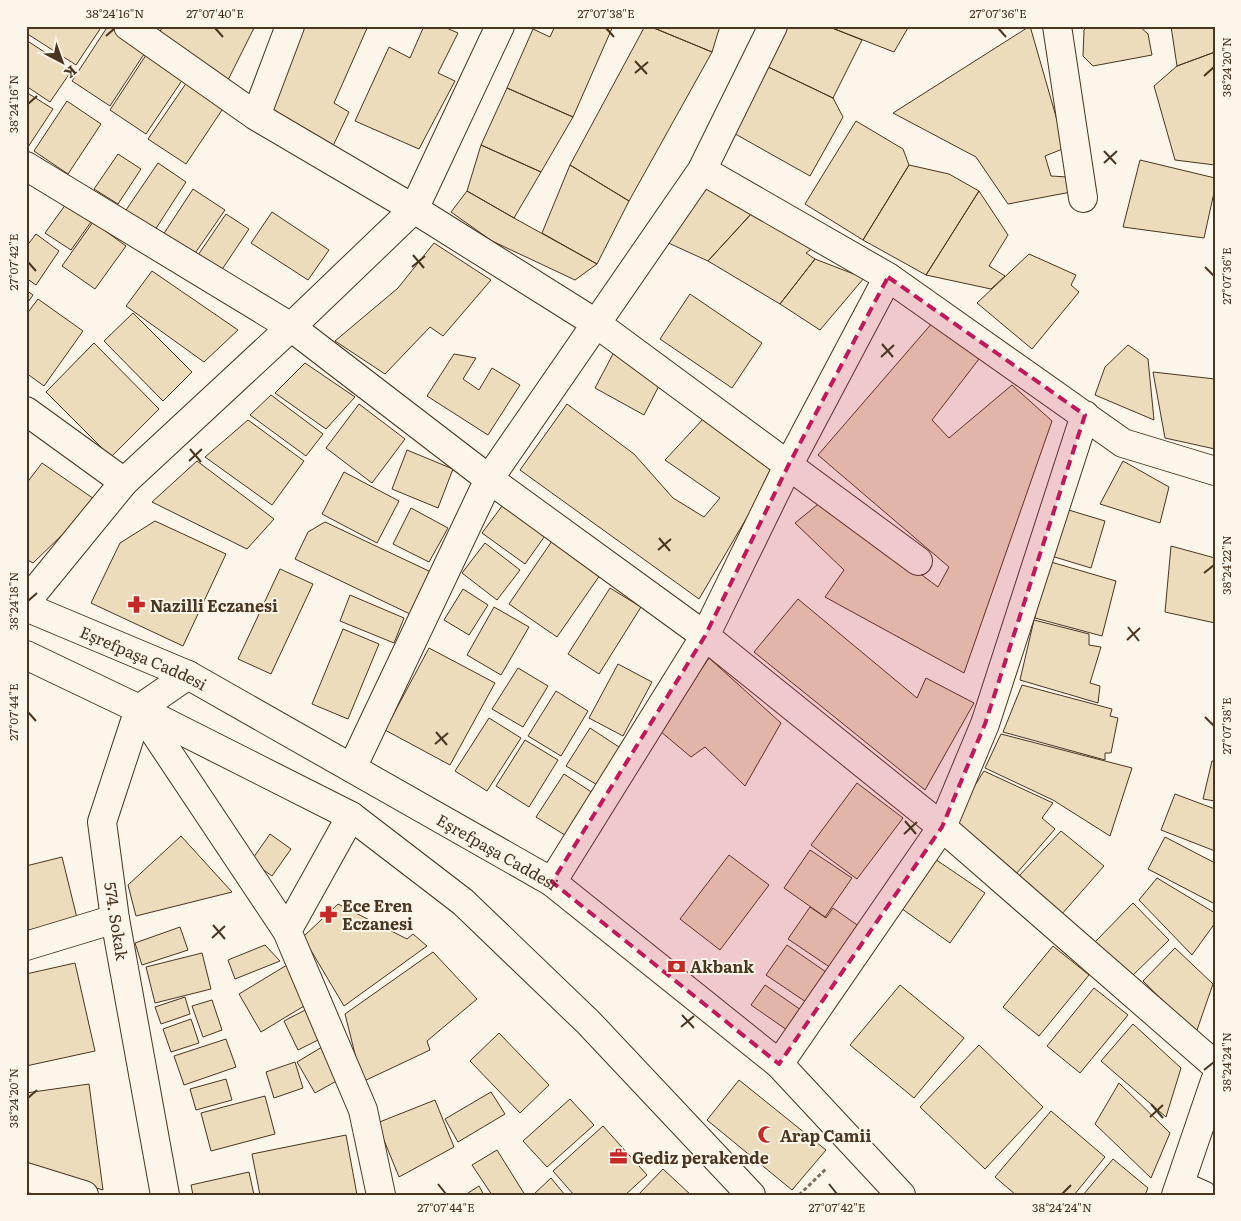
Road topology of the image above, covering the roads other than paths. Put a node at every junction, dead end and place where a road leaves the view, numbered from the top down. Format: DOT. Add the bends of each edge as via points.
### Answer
graph roads {
  1 [pos="128,26"];
  2 [pos="290,26"];
  3 [pos="500,26"];
  4 [pos="773,26"];
  5 [pos="1057,26"];
  6 [pos="256,116"];
  7 [pos="26,166"];
  8 [pos="702,170"];
  9 [pos="1083,198"];
  10 [pos="414,209"];
  11 [pos="888,277"];
  12 [pos="597,324"];
  13 [pos="291,327"];
  14 [pos="26,411"];
  15 [pos="1085,415"];
  16 [pos="789,464"];
  17 [pos="1215,471"];
  18 [pos="489,479"];
  19 [pos="124,482"];
  20 [pos="918,561"];
  21 [pos="26,602"];
  22 [pos="26,607"];
  23 [pos="705,636"];
  24 [pos="26,655"];
  25 [pos="188,676"];
  26 [pos="139,709"];
  27 [pos="352,768"];
  28 [pos="351,816"];
  29 [pos="942,826"];
  30 [pos="552,882"];
  31 [pos="116,919"];
  32 [pos="287,931"];
  33 [pos="26,946"];
  34 [pos="779,1064"];
  35 [pos="1215,1066"];
  36 [pos="1215,1081"];
  37 [pos="26,1177"];
  38 [pos="1187,1192"];
  39 [pos="84,1195"];
  40 [pos="165,1195"];
  41 [pos="381,1195"];
  42 [pos="751,1195"];
  43 [pos="901,1195"];
  1 -- 6 [label="street"];
  2 -- 6 [label="street"];
  3 -- 10 [label="street"];
  4 -- 8 [label="street"];
  5 -- 9 [label="street"];
  6 -- 10 [label="street"];
  7 -- 13 [label="street"];
  8 -- 11 [label="street"];
  8 -- 12 [label="street"];
  10 -- 12 [label="street"];
  10 -- 13 [label="street"];
  11 -- 15 [label="street"];
  11 -- 16 [label="street"];
  12 -- 16 [label="street"];
  12 -- 18 [label="street"];
  13 -- 18 [label="street"];
  13 -- 19 [label="street"];
  14 -- 19 [label="street"];
  15 -- 17 [label="street" via="1123,443"];
  15 -- 29 [label="street" via="985,724"];
  16 -- 20 [label="street"];
  16 -- 23 [label="street"];
  18 -- 23 [label="street"];
  18 -- 27 [label="street"];
  19 -- 21 [label="street"];
  22 -- 25 [label="street, Eşrefpaşa Caddesi"];
  23 -- 29 [label="street"];
  23 -- 30 [label="street"];
  24 -- 26 [label="street"];
  25 -- 26 [label="street"];
  25 -- 27 [label="street, Eşrefpaşa Caddesi"];
  26 -- 28 [label="street"];
  26 -- 31 [label="street, 574. Sokak" via="102,822"];
  26 -- 32 [label="street"];
  27 -- 30 [label="street, Eşrefpaşa Caddesi"];
  28 -- 32 [label="street"];
  28 -- 42 [label="street" via="463,902 588,1022"];
  29 -- 34 [label="street"];
  29 -- 35 [label="street"];
  30 -- 34 [label="street, Eşrefpaşa Caddesi"];
  31 -- 33 [label="street"];
  31 -- 40 [label="street, 574. Sokak"];
  32 -- 41 [label="street" via="363,1110"];
  34 -- 43 [label="street, Eşrefpaşa Caddesi"];
  36 -- 38 [label="street"];
  37 -- 39 [label="street"];
}
